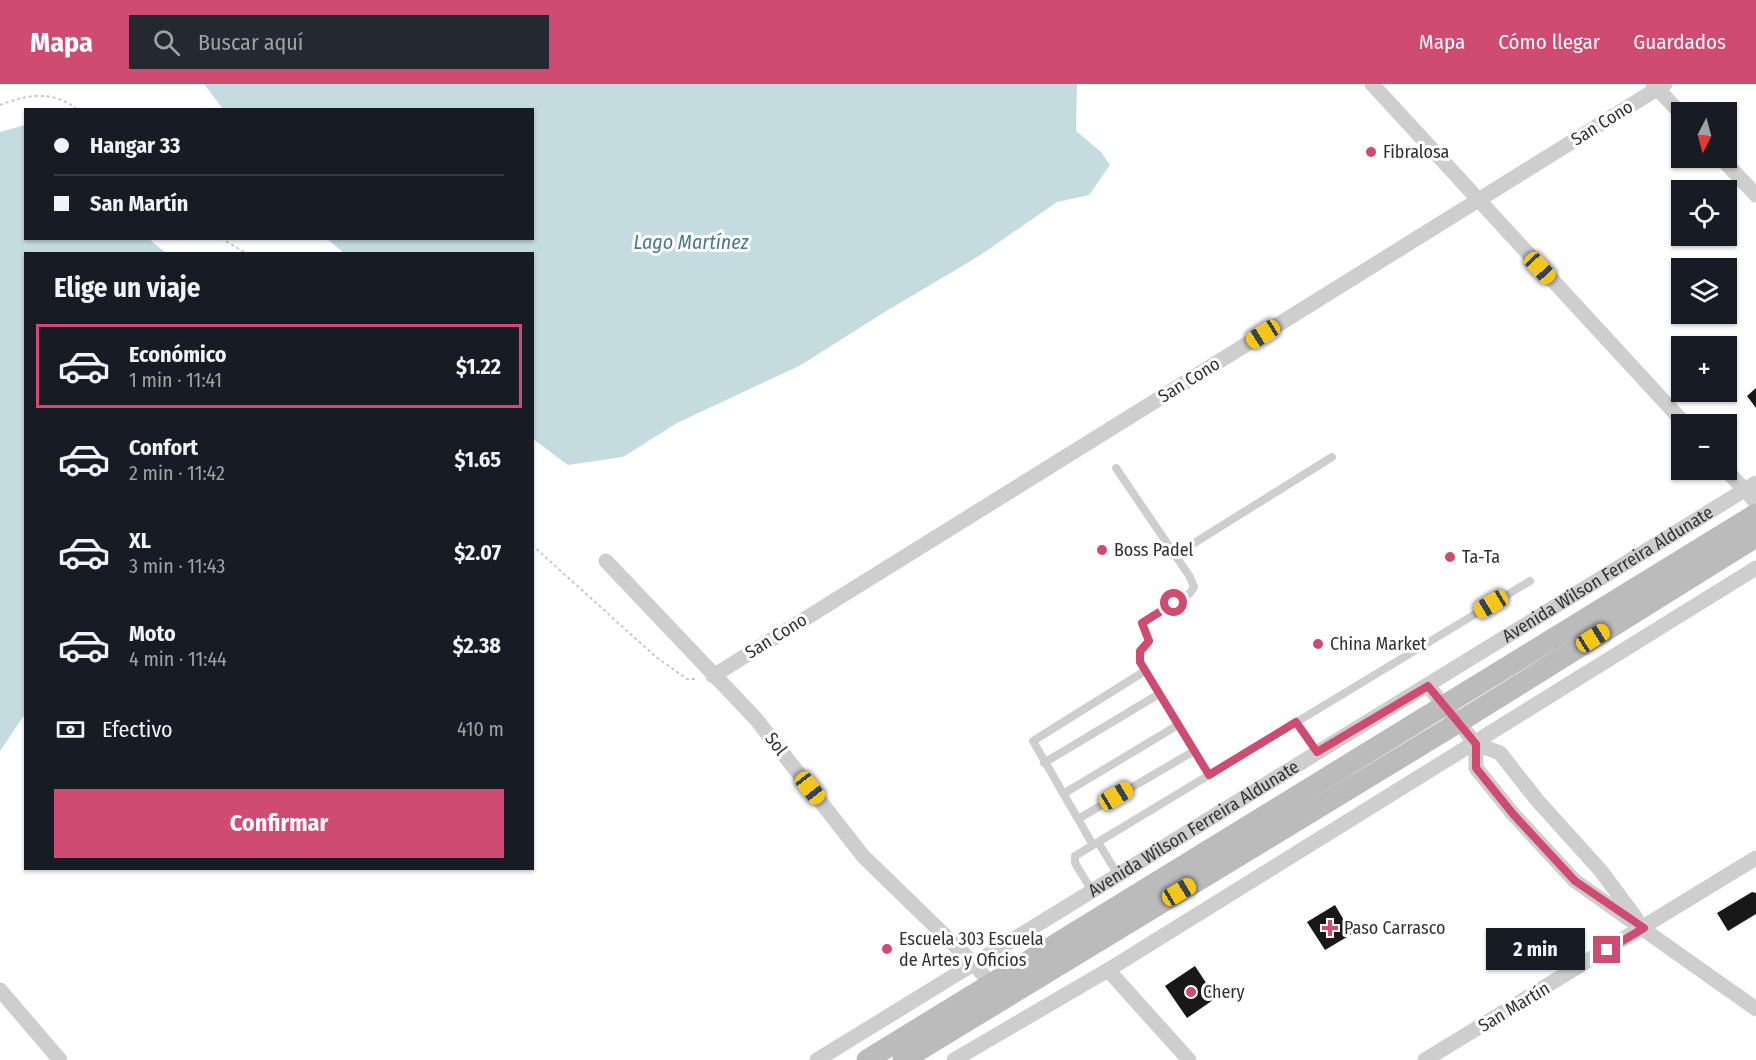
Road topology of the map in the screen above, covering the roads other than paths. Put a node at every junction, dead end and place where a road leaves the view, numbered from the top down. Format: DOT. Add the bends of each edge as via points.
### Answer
graph roads {
  1 [pos="1372,84"];
  2 [pos="1658,86"];
  3 [pos="1671,102"];
  4 [pos="1730,168"];
  5 [pos="1756,195"];
  6 [pos="1478,200"];
  7 [pos="1676,414"];
  8 [pos="1332,457"];
  9 [pos="1116,468"];
  10 [pos="1737,477"];
  11 [pos="1751,486"];
  12 [pos="1756,502"];
  13 [pos="1756,514"];
  14 [pos="1756,537"];
  15 [pos="1175,555"];
  16 [pos="606,561"];
  17 [pos="1756,568"];
  18 [pos="1530,581"];
  19 [pos="1145,671"];
  20 [pos="713,676"];
  21 [pos="1428,686"];
  22 [pos="1159,694"];
  23 [pos="1452,714"];
  24 [pos="1296,722"];
  25 [pos="1178,725"];
  26 [pos="1476,744"];
  27 [pos="1194,751"];
  28 [pos="1317,752"];
  29 [pos="1044,763"];
  30 [pos="1209,775"];
  31 [pos="1063,794"];
  32 [pos="1078,819"];
  33 [pos="1096,844"];
  34 [pos="1756,858"];
  35 [pos="1118,875"];
  36 [pos="1092,891"];
  37 [pos="1644,928"];
  38 [pos="974,964"];
  39 [pos="1108,970"];
  40 [pos="991,984"];
  41 [pos="0,990"];
  42 [pos="1756,1009"];
  43 [pos="884,1019"];
  44 [pos="910,1053"];
  45 [pos="60,1060"];
  46 [pos="817,1060"];
  47 [pos="867,1060"];
  48 [pos="954,1060"];
  49 [pos="1189,1060"];
  50 [pos="1425,1060"];
  1 -- 6 [label="street"];
  2 -- 3 [label="street"];
  2 -- 6 [label="street, San Cono"];
  4 -- 5 [label="street"];
  6 -- 7 [label="street"];
  6 -- 20 [label="street, San Cono"];
  8 -- 15 [label="lane"];
  9 -- 15 [label="lane"];
  10 -- 11 [label="street"];
  11 -- 12 [label="street"];
  11 -- 21 [label="street, Avenida Wilson Ferreira Aldunate"];
  13 -- 23 [label="main road, Avenida Wilson Ferreira Aldunate"];
  14 -- 23 [label="main road, Avenida Wilson Ferreira Aldunate"];
  15 -- 19 [label="lane" via="1194,587 1142,623 1149,641 1139,656"];
  16 -- 20 [label="street, Sol"];
  17 -- 26 [label="street"];
  18 -- 24 [label="lane"];
  19 -- 22 [label="lane"];
  19 -- 29 [label="lane" via="1033,741"];
  20 -- 38 [label="street, Sol" via="756,719 863,856"];
  21 -- 23 [label="street"];
  21 -- 28 [label="street, Avenida Wilson Ferreira Aldunate"];
  22 -- 25 [label="lane"];
  22 -- 29 [label="lane"];
  23 -- 26 [label="street"];
  23 -- 40 [label="main road, Avenida Wilson Ferreira Aldunate"];
  23 -- 44 [label="main road, Avenida Wilson Ferreira Aldunate"];
  24 -- 28 [label="lane"];
  24 -- 30 [label="lane"];
  25 -- 27 [label="lane"];
  25 -- 31 [label="lane"];
  26 -- 37 [label="street" via="1500,753 1601,871"];
  26 -- 37 [label="street" via="1476,768 1513,814 1575,881"];
  26 -- 39 [label="street"];
  27 -- 30 [label="lane"];
  27 -- 32 [label="lane"];
  28 -- 35 [label="street, Avenida Wilson Ferreira Aldunate"];
  29 -- 31 [label="lane"];
  30 -- 33 [label="lane"];
  31 -- 32 [label="lane"];
  32 -- 33 [label="lane"];
  33 -- 35 [label="lane"];
  33 -- 36 [label="lane" via="1074,860"];
  34 -- 37 [label="street, San Martín"];
  35 -- 36 [label="street, Avenida Wilson Ferreira Aldunate"];
  36 -- 38 [label="street, Avenida Wilson Ferreira Aldunate"];
  37 -- 42 [label="street"];
  37 -- 50 [label="street, San Martín"];
  38 -- 40 [label="street, Sol"];
  38 -- 43 [label="street, Avenida Wilson Ferreira Aldunate"];
  39 -- 48 [label="street"];
  39 -- 49 [label="street"];
  40 -- 44 [label="main road, Avenida Wilson Ferreira Aldunate"];
  41 -- 45 [label="street"];
  43 -- 44 [label="street"];
  43 -- 46 [label="street, Avenida Wilson Ferreira Aldunate"];
  44 -- 47 [label="main road, Avenida Wilson Ferreira Aldunate"];
}
